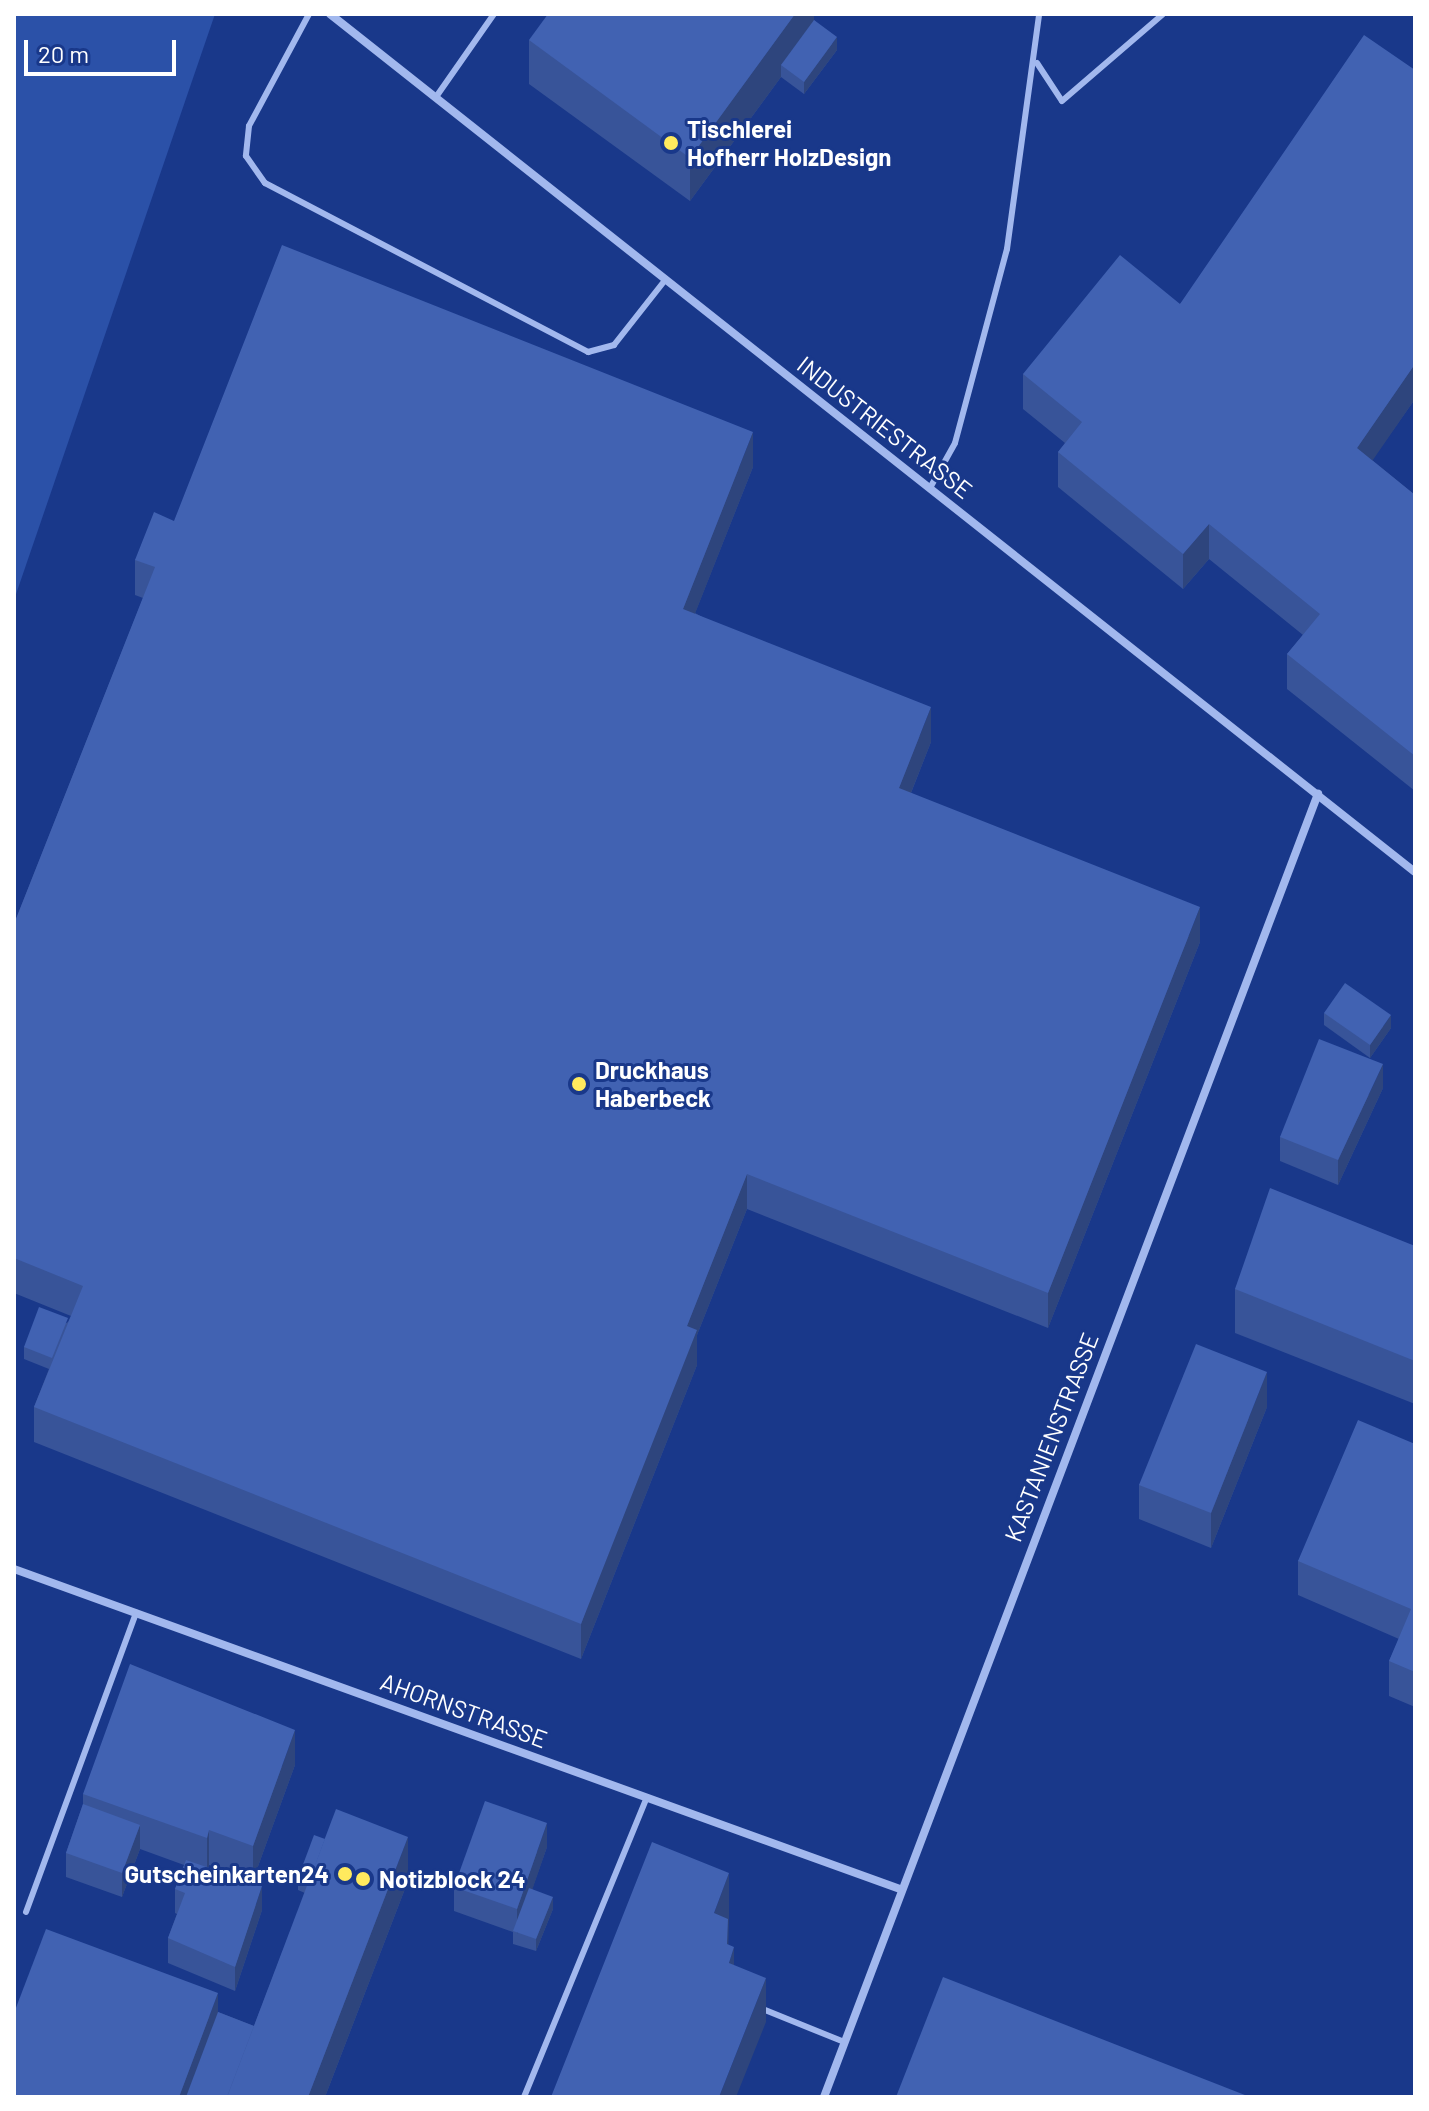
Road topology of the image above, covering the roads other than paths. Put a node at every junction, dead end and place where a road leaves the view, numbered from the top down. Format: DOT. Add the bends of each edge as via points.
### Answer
graph roads {
  1 [pos="309,14"];
  2 [pos="330,14"];
  3 [pos="481,14"];
  4 [pos="1039,14"];
  5 [pos="1163,14"];
  6 [pos="491,17"];
  7 [pos="1037,63"];
  8 [pos="436,97"];
  9 [pos="666,279"];
  10 [pos="930,488"];
  11 [pos="1318,794"];
  12 [pos="1415,872"];
  13 [pos="14,1569"];
  14 [pos="136,1613"];
  15 [pos="647,1797"];
  16 [pos="900,1889"];
  17 [pos="26,1912"];
  18 [pos="746,2002"];
  19 [pos="844,2042"];
  20 [pos="524,2097"];
  21 [pos="824,2097"];
  1 -- 9 [label="lane" via="249,126 246,156 265,183 588,352 614,345"];
  2 -- 8 [label="street, INDUSTRIESTRASSE"];
  3 -- 6 [label="lane"];
  4 -- 7 [label="lane"];
  5 -- 7 [label="lane" via="1062,101"];
  6 -- 8 [label="lane"];
  7 -- 10 [label="lane" via="1007,249 955,443"];
  8 -- 9 [label="street, INDUSTRIESTRASSE"];
  9 -- 10 [label="street, INDUSTRIESTRASSE"];
  10 -- 11 [label="street, INDUSTRIESTRASSE"];
  11 -- 12 [label="street, INDUSTRIESTRASSE"];
  11 -- 16 [label="street, KASTANIENSTRASSE"];
  13 -- 14 [label="street, AHORNSTRASSE"];
  14 -- 15 [label="street, AHORNSTRASSE"];
  14 -- 17 [label="lane"];
  15 -- 16 [label="street, AHORNSTRASSE"];
  15 -- 20 [label="lane"];
  16 -- 19 [label="street, KASTANIENSTRASSE"];
  18 -- 19 [label="lane"];
  19 -- 21 [label="street, KASTANIENSTRASSE"];
}
